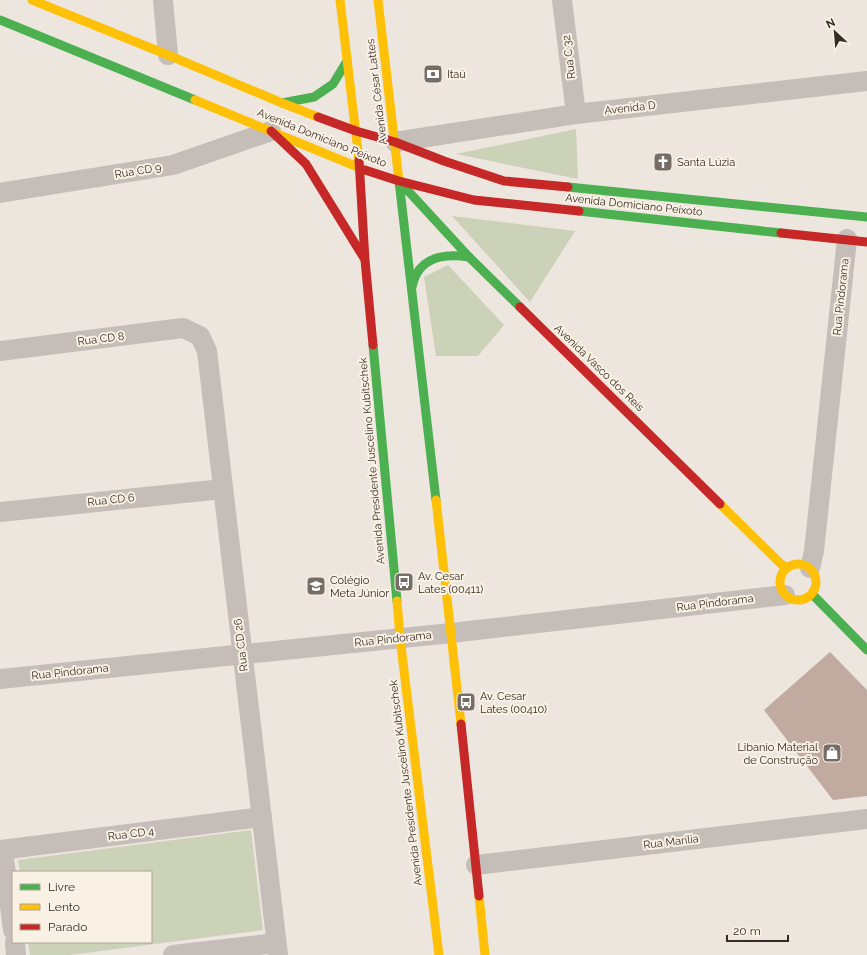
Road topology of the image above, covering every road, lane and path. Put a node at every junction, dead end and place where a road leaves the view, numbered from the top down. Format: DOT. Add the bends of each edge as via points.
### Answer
graph roads {
  1 [pos="32,0"];
  2 [pos="163,0"];
  3 [pos="340,0"];
  4 [pos="378,0"];
  5 [pos="562,0"];
  6 [pos="0,20"];
  7 [pos="168,55"];
  8 [pos="347,61"];
  9 [pos="867,81"];
  10 [pos="282,104"];
  11 [pos="576,114"];
  12 [pos="271,131"];
  13 [pos="356,131"];
  14 [pos="395,142"];
  15 [pos="360,169"];
  16 [pos="399,181"];
  17 [pos="0,193"];
  18 [pos="867,217"];
  19 [pos="847,239"];
  20 [pos="867,242"];
  21 [pos="469,258"];
  22 [pos="365,260"];
  23 [pos="412,287"];
  24 [pos="200,336"];
  25 [pos="0,351"];
  26 [pos="223,489"];
  27 [pos="0,512"];
  28 [pos="787,568"];
  29 [pos="810,568"];
  30 [pos="812,594"];
  31 [pos="785,595"];
  32 [pos="451,633"];
  33 [pos="400,638"];
  34 [pos="867,650"];
  35 [pos="242,654"];
  36 [pos="0,679"];
  37 [pos="262,817"];
  38 [pos="867,819"];
  39 [pos="1,850"];
  40 [pos="476,865"];
  41 [pos="12,923"];
  42 [pos="14,943"];
  43 [pos="277,949"];
  44 [pos="16,955"];
  45 [pos="173,955"];
  46 [pos="439,955"];
  47 [pos="485,955"];
  1 -- 7 [label="main road, Avenida Domiciano Peixoto"];
  2 -- 7 [label="street"];
  3 -- 8 [label="main road"];
  4 -- 14 [label="main road, Avenida César Lattes"];
  5 -- 11 [label="street, Rua C 32"];
  6 -- 12 [label="main road, Avenida Domiciano Peixoto"];
  7 -- 10 [label="main road, Avenida Domiciano Peixoto"];
  8 -- 10 [label="main road" via="333,84 314,97"];
  8 -- 13 [label="main road"];
  9 -- 11 [label="street, Avenida D"];
  10 -- 13 [label="main road, Avenida Domiciano Peixoto"];
  11 -- 14 [label="street, Avenida D"];
  12 -- 15 [label="main road, Avenida Domiciano Peixoto"];
  12 -- 17 [label="street, Rua CD 9" via="173,165"];
  12 -- 22 [label="main road" via="306,164"];
  13 -- 14 [label="main road, Avenida Domiciano Peixoto"];
  13 -- 15 [label="main road, Avenida Presidente Juscelino Kubitschek"];
  14 -- 16 [label="main road, Avenida César Lattes"];
  14 -- 18 [label="main road, Avenida Domiciano Peixoto" via="504,181"];
  15 -- 16 [label="main road, Avenida Domiciano Peixoto"];
  15 -- 22 [label="main road, Avenida Presidente Juscelino Kubitschek"];
  16 -- 19 [label="main road, Avenida Domiciano Peixoto" via="474,200"];
  16 -- 21 [label="main road, Avenida Vasco dos Reis"];
  16 -- 23 [label="main road"];
  19 -- 20 [label="main road, Avenida Domiciano Peixoto"];
  19 -- 29 [label="street, Rua Pindorama" via="814,551"];
  21 -- 23 [label="main road" via="450,255 428,262 422,266"];
  21 -- 28 [label="main road, Avenida Vasco dos Reis"];
  22 -- 33 [label="main road, Avenida Presidente Juscelino Kubitschek"];
  23 -- 32 [label="main road"];
  24 -- 25 [label="street, Rua CD 8" via="183,328"];
  24 -- 26 [label="street, Rua CD 26" via="207,351"];
  26 -- 27 [label="street, Rua CD 6"];
  26 -- 35 [label="street, Rua CD 26"];
  28 -- 29 [label="main road" via="799,564"];
  28 -- 31 [label="main road" via="783,572 780,584"];
  29 -- 30 [label="main road" via="816,584"];
  30 -- 31 [label="main road" via="802,600"];
  30 -- 34 [label="main road"];
  31 -- 32 [label="street, Rua Pindorama"];
  32 -- 33 [label="street, Rua Pindorama"];
  32 -- 40 [label="main road"];
  33 -- 35 [label="street, Rua Pindorama"];
  33 -- 46 [label="main road, Avenida Presidente Juscelino Kubitschek"];
  35 -- 36 [label="street, Rua Pindorama"];
  35 -- 37 [label="street, Rua CD 26"];
  37 -- 39 [label="street, Rua CD 4"];
  37 -- 43 [label="street, Rua CD 26"];
  38 -- 40 [label="street, Rua Marília"];
  39 -- 41 [label="street"];
  40 -- 47 [label="main road"];
  42 -- 44 [label="street"];
  43 -- 45 [label="street"];
}
